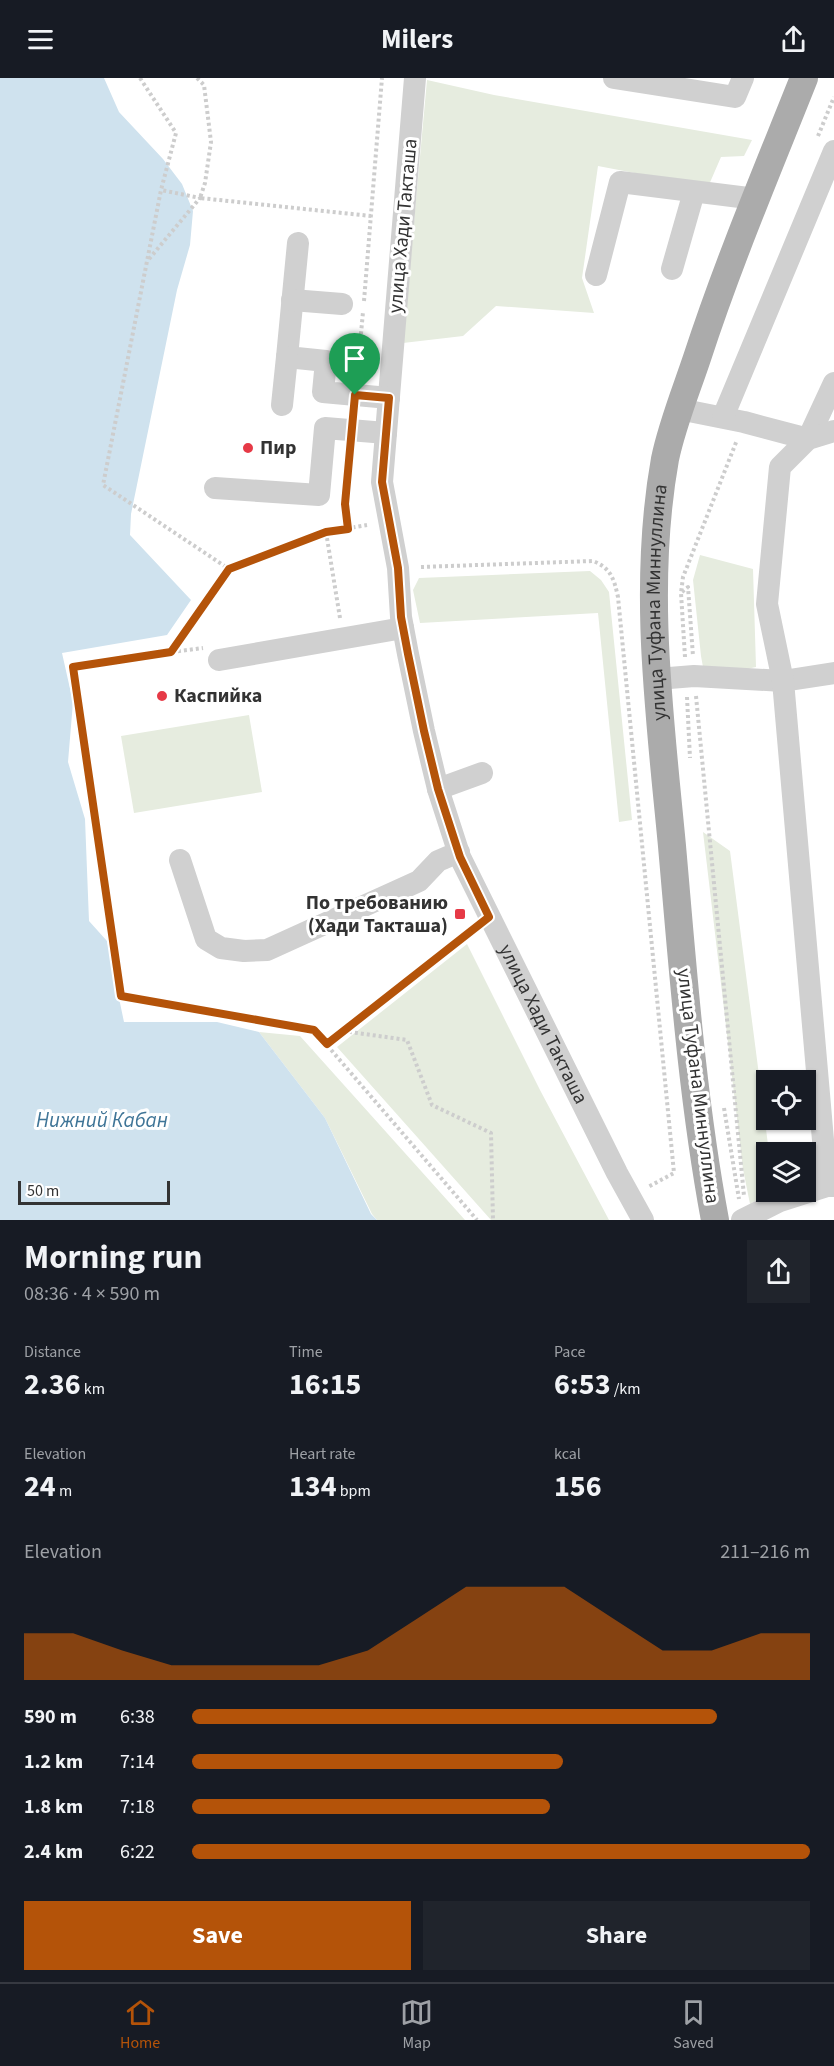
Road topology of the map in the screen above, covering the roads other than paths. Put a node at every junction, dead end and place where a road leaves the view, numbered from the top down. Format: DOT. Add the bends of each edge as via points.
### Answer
graph roads {
  1 [pos="415,78"];
  2 [pos="614,78"];
  3 [pos="743,78"];
  4 [pos="804,78"];
  5 [pos="834,151"];
  6 [pos="694,192"];
  7 [pos="756,199"];
  8 [pos="298,243"];
  9 [pos="672,269"];
  10 [pos="596,275"];
  11 [pos="292,300"];
  12 [pos="342,304"];
  13 [pos="287,357"];
  14 [pos="834,383"];
  15 [pos="389,398"];
  16 [pos="282,405"];
  17 [pos="680,409"];
  18 [pos="734,420"];
  19 [pos="834,431"];
  20 [pos="386,433"];
  21 [pos="808,439"];
  22 [pos="215,488"];
  23 [pos="403,628"];
  24 [pos="219,660"];
  25 [pos="834,673"];
  26 [pos="657,679"];
  27 [pos="783,681"];
  28 [pos="482,773"];
  29 [pos="438,789"];
  30 [pos="459,852"];
  31 [pos="180,860"];
  32 [pos="830,1186"];
  33 [pos="744,1219"];
  34 [pos="644,1220"];
  35 [pos="715,1220"];
  1 -- 15 [label="street, улица Хади Такташа"];
  2 -- 3 [label="street" via="735,97"];
  4 -- 7 [label="main road, улица Туфана Миннуллина"];
  5 -- 18 [label="street"];
  6 -- 7 [label="street"];
  6 -- 9 [label="street"];
  6 -- 10 [label="street" via="620,182"];
  7 -- 17 [label="main road, улица Туфана Миннуллина"];
  8 -- 11 [label="street"];
  11 -- 12 [label="street"];
  11 -- 13 [label="street"];
  13 -- 15 [label="street" via="326,361 323,392"];
  13 -- 16 [label="street"];
  14 -- 21 [label="street"];
  15 -- 20 [label="street, улица Хади Такташа"];
  17 -- 18 [label="street"];
  17 -- 26 [label="main road, улица Туфана Миннуллина" via="666,458 654,542"];
  18 -- 21 [label="street"];
  19 -- 21 [label="street"];
  20 -- 22 [label="street" via="325,428 319,495"];
  20 -- 23 [label="street, улица Хади Такташа" via="382,482 398,568"];
  21 -- 27 [label="street" via="780,467 767,604"];
  23 -- 24 [label="street"];
  23 -- 29 [label="street, улица Хади Такташа"];
  25 -- 27 [label="street"];
  26 -- 27 [label="street" via="694,676"];
  26 -- 35 [label="main road, улица Туфана Миннуллина" via="685,992 706,1175"];
  27 -- 32 [label="street"];
  28 -- 29 [label="street"];
  29 -- 30 [label="street, улица Хади Такташа"];
  30 -- 31 [label="street" via="438,861 419,881 267,950 244,951 220,948 206,939"];
  30 -- 34 [label="street, улица Хади Такташа" via="617,1173"];
  32 -- 33 [label="street" via="780,1201"];
}
